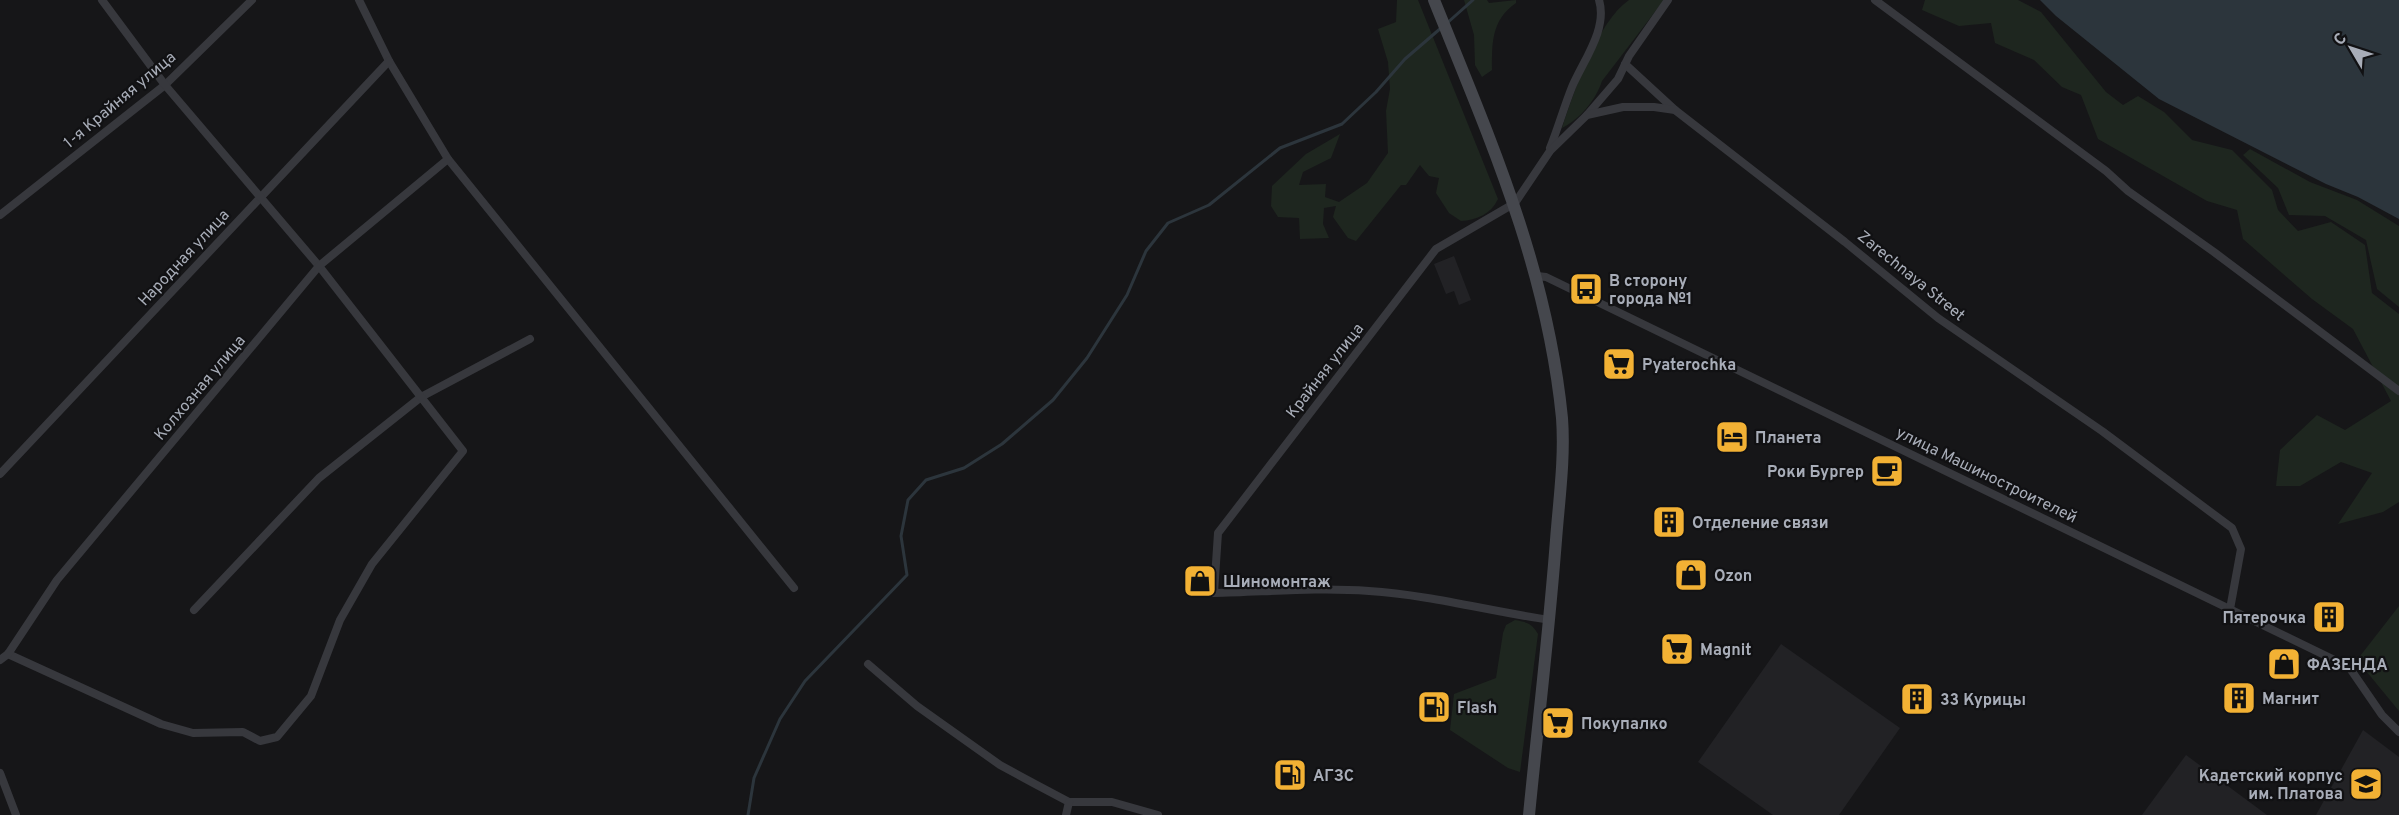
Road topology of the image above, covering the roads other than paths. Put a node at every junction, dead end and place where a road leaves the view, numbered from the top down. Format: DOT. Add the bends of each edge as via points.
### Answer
graph roads {
  1 [pos="102,0"];
  2 [pos="252,0"];
  3 [pos="359,0"];
  4 [pos="1434,0"];
  5 [pos="1599,0"];
  6 [pos="1668,0"];
  7 [pos="1875,0"];
  8 [pos="389,61"];
  9 [pos="1625,64"];
  10 [pos="165,85"];
  11 [pos="1675,110"];
  12 [pos="1587,115"];
  13 [pos="1550,151"];
  14 [pos="448,159"];
  15 [pos="260,197"];
  16 [pos="1515,203"];
  17 [pos="0,215"];
  18 [pos="320,266"];
  19 [pos="1537,276"];
  20 [pos="530,339"];
  21 [pos="2399,391"];
  22 [pos="421,397"];
  23 [pos="0,474"];
  24 [pos="794,588"];
  25 [pos="2230,609"];
  26 [pos="194,610"];
  27 [pos="1550,620"];
  28 [pos="8,654"];
  29 [pos="0,660"];
  30 [pos="868,664"];
  31 [pos="2399,732"];
  32 [pos="0,773"];
  33 [pos="1069,802"];
  34 [pos="16,815"];
  35 [pos="1065,815"];
  36 [pos="1158,815"];
  37 [pos="1529,815"];
  1 -- 10 [label="street"];
  2 -- 10 [label="street, 1-я Крайняя улица"];
  3 -- 8 [label="street"];
  4 -- 16 [label="street"];
  5 -- 13 [label="street" via="1602,9 1595,41 1572,86"];
  6 -- 9 [label="street"];
  7 -- 21 [label="street"];
  8 -- 14 [label="street"];
  8 -- 15 [label="street, Народная улица"];
  9 -- 11 [label="street, Zarechnaya Street"];
  9 -- 12 [label="street" via="1618,79"];
  10 -- 15 [label="street"];
  10 -- 17 [label="street, 1-я Крайняя улица"];
  11 -- 12 [label="street" via="1623,107"];
  11 -- 25 [label="street, Zarechnaya Street" via="1938,318 2102,431 2232,528 2241,549"];
  12 -- 13 [label="street"];
  13 -- 16 [label="street"];
  14 -- 18 [label="street, Колхозная улица"];
  14 -- 24 [label="street"];
  15 -- 18 [label="street"];
  15 -- 23 [label="street, Народная улица"];
  16 -- 19 [label="street"];
  16 -- 27 [label="street, Крайняя улица" via="1436,249 1218,533 1214,593 1316,587 1370,591 1414,595"];
  18 -- 22 [label="street"];
  18 -- 28 [label="street, Колхозная улица" via="57,580"];
  19 -- 25 [label="street, улица Машиностроителей"];
  19 -- 27 [label="street" via="1562,420"];
  20 -- 22 [label="street"];
  22 -- 26 [label="street" via="320,478"];
  22 -- 28 [label="street" via="463,451 372,564 340,620 311,696 277,738 260,741 243,732 193,733 161,724"];
  25 -- 31 [label="street, улица Машиностроителей" via="2349,667 2382,715"];
  27 -- 37 [label="street"];
  28 -- 29 [label="street, Колхозная улица"];
  30 -- 33 [label="street" via="917,706 1000,765"];
  32 -- 34 [label="street"];
  33 -- 35 [label="street"];
  33 -- 36 [label="street" via="1112,802"];
}
